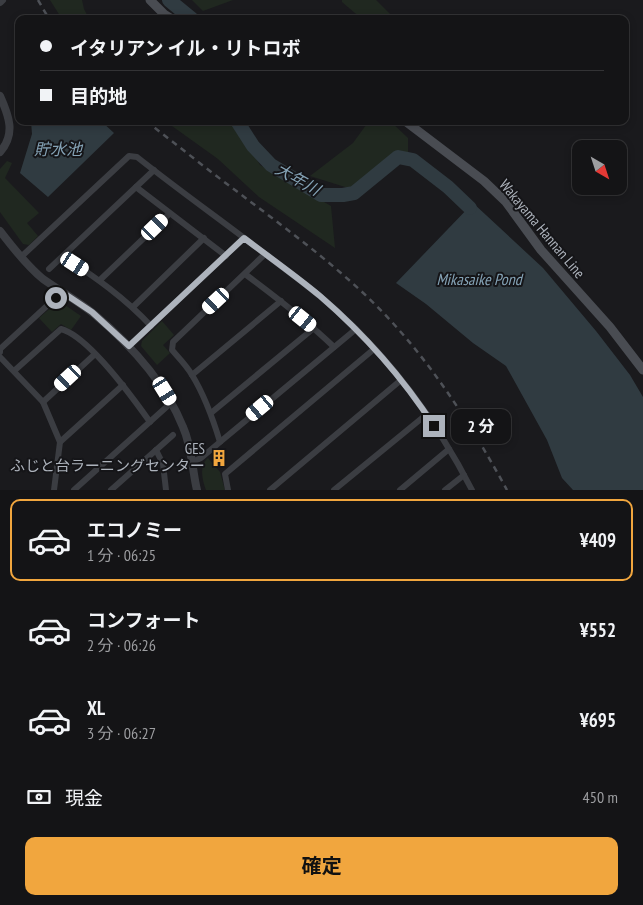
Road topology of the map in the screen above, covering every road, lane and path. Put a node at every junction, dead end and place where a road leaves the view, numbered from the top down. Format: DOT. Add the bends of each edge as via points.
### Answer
graph roads {
  1 [pos="150,0"];
  2 [pos="166,15"];
  3 [pos="0,96"];
  4 [pos="410,125"];
  5 [pos="0,152"];
  6 [pos="154,170"];
  7 [pos="136,187"];
  8 [pos="169,214"];
  9 [pos="0,231"];
  10 [pos="204,238"];
  11 [pos="244,238"];
  12 [pos="265,254"];
  13 [pos="63,256"];
  14 [pos="226,256"];
  15 [pos="21,257"];
  16 [pos="49,269"];
  17 [pos="245,274"];
  18 [pos="100,280"];
  19 [pos="62,292"];
  20 [pos="281,301"];
  21 [pos="133,306"];
  22 [pos="151,326"];
  23 [pos="314,328"];
  24 [pos="356,329"];
  25 [pos="129,346"];
  26 [pos="334,347"];
  27 [pos="374,349"];
  28 [pos="0,352"];
  29 [pos="94,354"];
  30 [pos="0,357"];
  31 [pos="643,370"];
  32 [pos="14,371"];
  33 [pos="192,375"];
  34 [pos="401,380"];
  35 [pos="123,385"];
  36 [pos="43,402"];
  37 [pos="172,402"];
  38 [pos="211,413"];
  39 [pos="426,414"];
  40 [pos="150,422"];
  41 [pos="173,435"];
  42 [pos="60,442"];
  43 [pos="220,442"];
  44 [pos="156,450"];
  45 [pos="449,450"];
  46 [pos="192,462"];
  47 [pos="464,475"];
  48 [pos="54,490"];
  49 [pos="74,490"];
  50 [pos="112,490"];
  51 [pos="166,490"];
  52 [pos="197,490"];
  53 [pos="228,490"];
  54 [pos="270,490"];
  55 [pos="334,490"];
  56 [pos="400,490"];
  57 [pos="445,490"];
  58 [pos="472,490"];
  1 -- 2 [label="main road"];
  3 -- 5 [label="street" via="11,129"];
  4 -- 31 [label="main road, Wakayama Hannan Line" via="484,181 506,202 541,250 610,327"];
  6 -- 7 [label="street"];
  6 -- 11 [label="street"];
  6 -- 15 [label="street" via="137,157 129,156"];
  7 -- 8 [label="street"];
  7 -- 13 [label="street"];
  8 -- 10 [label="street"];
  8 -- 18 [label="street"];
  9 -- 15 [label="street"];
  10 -- 14 [label="street"];
  10 -- 21 [label="street"];
  11 -- 12 [label="street"];
  11 -- 14 [label="street"];
  12 -- 17 [label="street"];
  12 -- 24 [label="street" via="319,295"];
  13 -- 16 [label="street"];
  13 -- 18 [label="street"];
  14 -- 22 [label="street"];
  15 -- 19 [label="street"];
  17 -- 20 [label="street"];
  17 -- 33 [label="street" via="173,342 172,350"];
  18 -- 21 [label="street"];
  19 -- 25 [label="street" via="92,312"];
  19 -- 28 [label="street"];
  20 -- 23 [label="street"];
  20 -- 33 [label="street"];
  21 -- 22 [label="street"];
  22 -- 25 [label="street"];
  23 -- 26 [label="street"];
  23 -- 38 [label="street"];
  24 -- 26 [label="street"];
  24 -- 27 [label="street"];
  25 -- 37 [label="street"];
  26 -- 43 [label="street"];
  27 -- 34 [label="street"];
  27 -- 53 [label="street" via="225,474"];
  29 -- 32 [label="street" via="67,331 61,330"];
  29 -- 35 [label="street"];
  29 -- 36 [label="street"];
  30 -- 32 [label="street"];
  32 -- 36 [label="street"];
  33 -- 38 [label="street"];
  34 -- 39 [label="street"];
  34 -- 54 [label="street"];
  35 -- 40 [label="street"];
  35 -- 42 [label="street"];
  36 -- 42 [label="street"];
  37 -- 40 [label="street"];
  37 -- 46 [label="street" via="188,441"];
  38 -- 43 [label="street"];
  39 -- 45 [label="street"];
  39 -- 55 [label="street"];
  40 -- 49 [label="street"];
  41 -- 44 [label="street"];
  42 -- 48 [label="street"];
  43 -- 46 [label="street"];
  44 -- 50 [label="street"];
  44 -- 51 [label="street" via="163,464"];
  45 -- 47 [label="street"];
  45 -- 56 [label="street"];
  46 -- 52 [label="street"];
  47 -- 57 [label="street"];
  47 -- 58 [label="street"];
}
